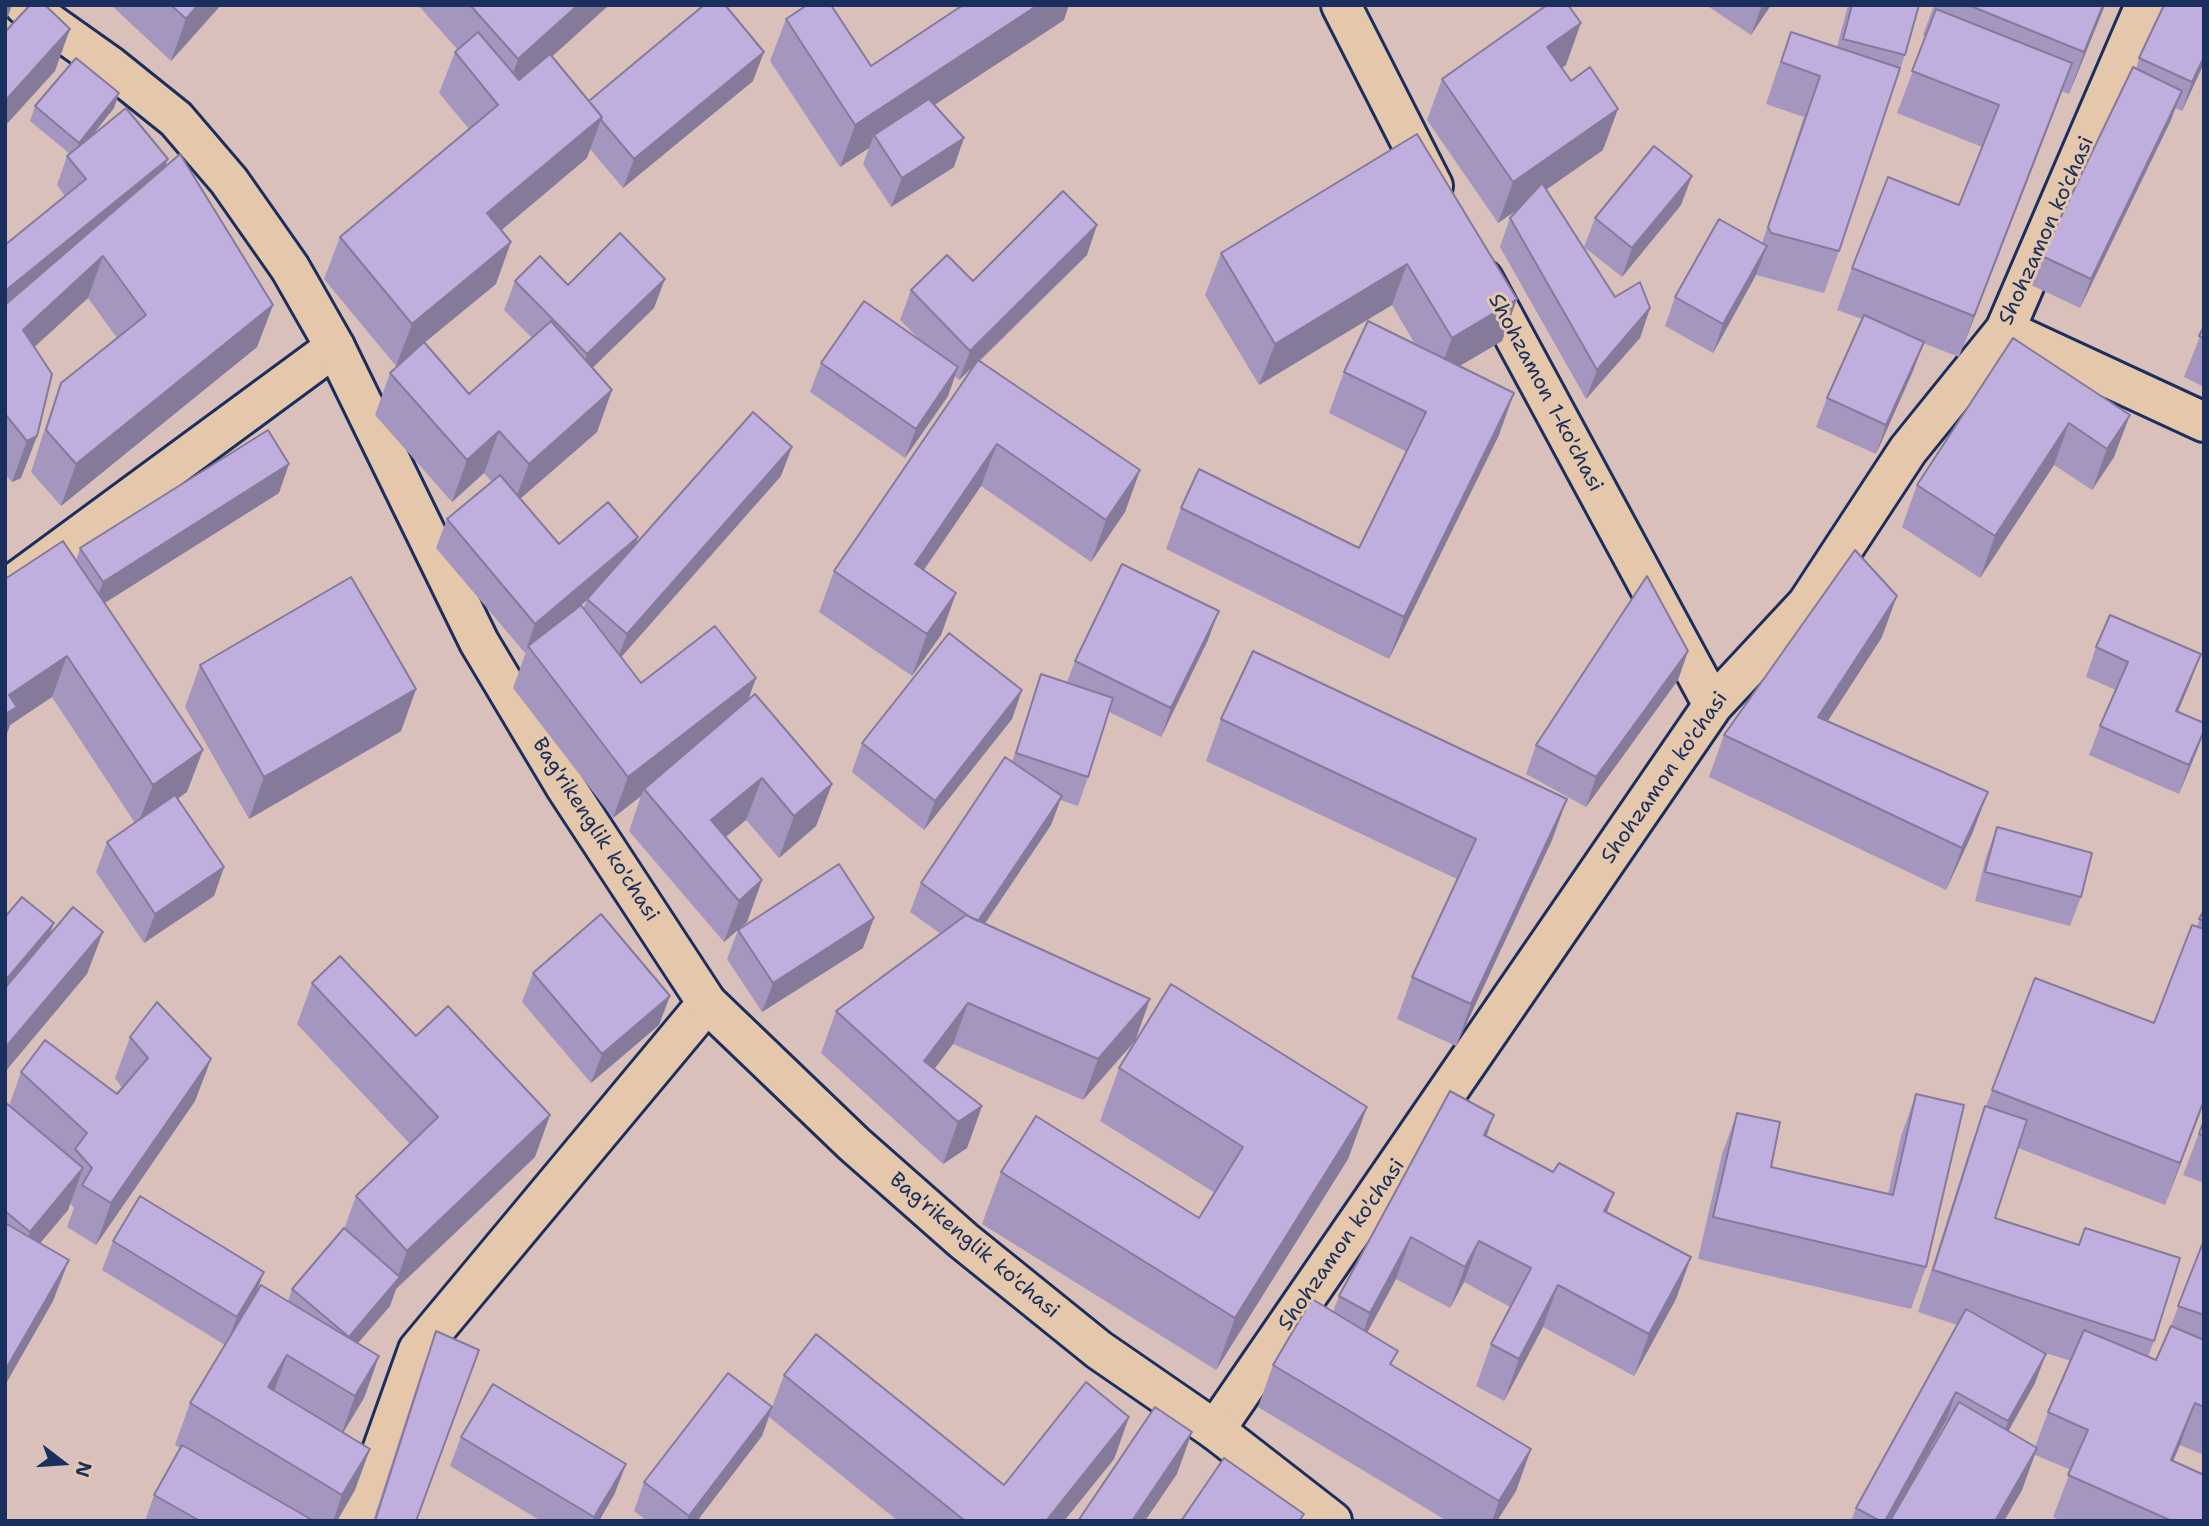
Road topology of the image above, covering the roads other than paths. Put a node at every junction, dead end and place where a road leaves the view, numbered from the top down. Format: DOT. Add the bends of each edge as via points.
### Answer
graph roads {
  1 [pos="24,5"];
  2 [pos="1341,5"];
  3 [pos="2145,5"];
  4 [pos="2005,330"];
  5 [pos="335,347"];
  6 [pos="2204,422"];
  7 [pos="5,590"];
  8 [pos="1713,705"];
  9 [pos="707,1003"];
  10 [pos="1215,1430"];
  11 [pos="357,1521"];
  12 [pos="1332,1521"];
  1 -- 5 [label="street, Bag'rikenglik ko'chasi" via="176,119 229,181 290,268"];
  2 -- 8 [label="street, Shohzamon 1-ko'chasi"];
  3 -- 4 [label="street, Shohzamon ko'chasi"];
  4 -- 6 [label="street"];
  4 -- 8 [label="street, Shohzamon ko'chasi" via="1908,450 1807,604"];
  5 -- 7 [label="street"];
  5 -- 9 [label="street, Bag'rikenglik ko'chasi" via="479,642 565,786"];
  8 -- 10 [label="street, Shohzamon ko'chasi"];
  9 -- 10 [label="street, Bag'rikenglik ko'chasi" via="854,1144 964,1241 1099,1350"];
  9 -- 11 [label="street" via="418,1350"];
  10 -- 12 [label="street, Bag'rikenglik ko'chasi"];
}
